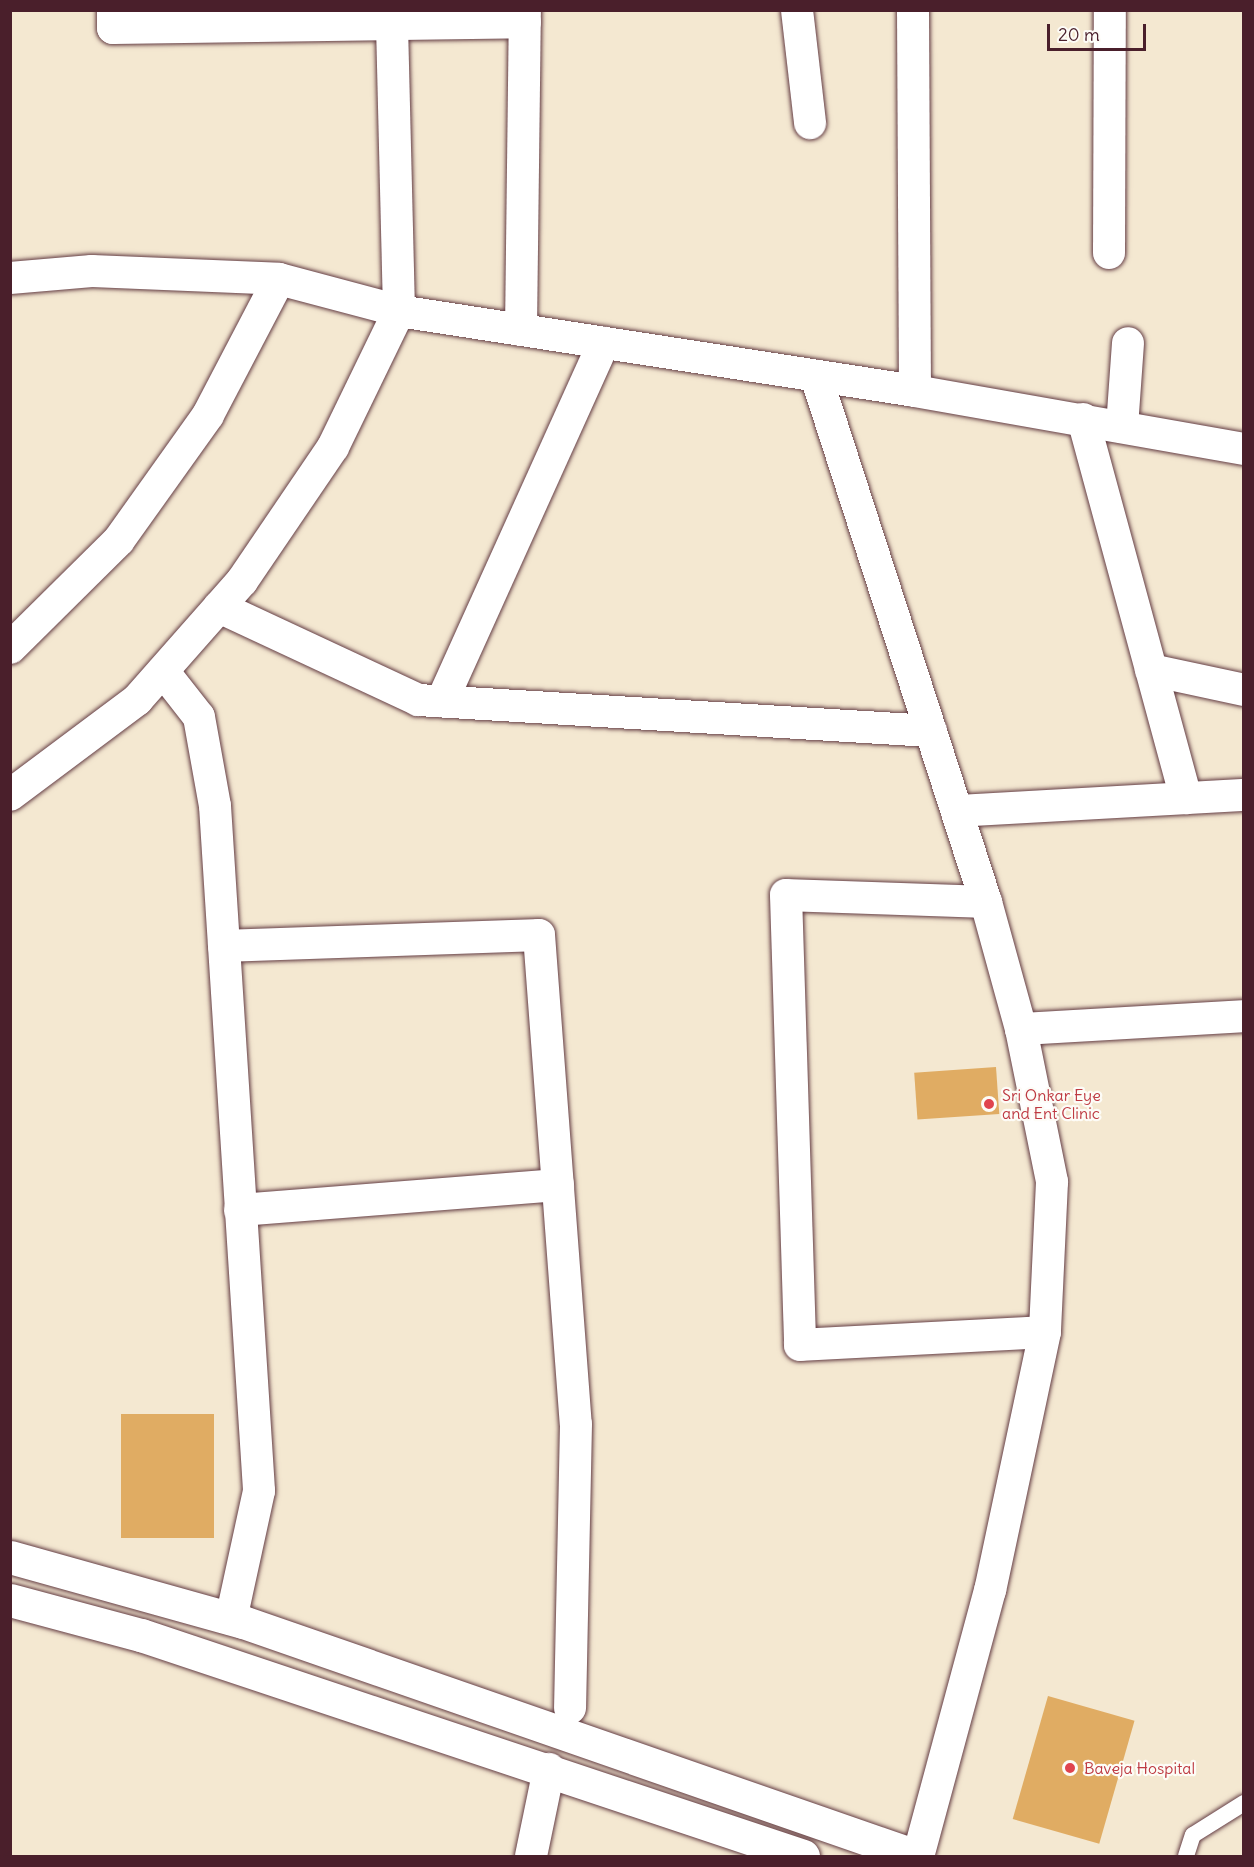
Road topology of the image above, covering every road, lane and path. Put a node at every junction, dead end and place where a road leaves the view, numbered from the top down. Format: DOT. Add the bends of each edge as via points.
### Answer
graph roads {
  1 [pos="113,10"];
  2 [pos="798,10"];
  3 [pos="913,10"];
  4 [pos="1110,10"];
  5 [pos="525,16"];
  6 [pos="243,19"];
  7 [pos="392,25"];
  8 [pos="810,123"];
  9 [pos="1109,253"];
  10 [pos="10,279"];
  11 [pos="279,279"];
  12 [pos="399,311"];
  13 [pos="522,330"];
  14 [pos="1128,342"];
  15 [pos="604,343"];
  16 [pos="816,376"];
  17 [pos="915,392"];
  18 [pos="1083,419"];
  19 [pos="1122,427"];
  20 [pos="1244,449"];
  21 [pos="219,607"];
  22 [pos="10,648"];
  23 [pos="1151,670"];
  24 [pos="163,671"];
  25 [pos="1244,690"];
  26 [pos="442,700"];
  27 [pos="931,731"];
  28 [pos="10,795"];
  29 [pos="1244,795"];
  30 [pos="1186,798"];
  31 [pos="957,811"];
  32 [pos="986,902"];
  33 [pos="224,946"];
  34 [pos="1244,1016"];
  35 [pos="1021,1029"];
  36 [pos="558,1185"];
  37 [pos="240,1210"];
  38 [pos="1045,1332"];
  39 [pos="10,1557"];
  40 [pos="10,1600"];
  41 [pos="231,1619"];
  42 [pos="570,1708"];
  43 [pos="549,1769"];
  44 [pos="1244,1803"];
  45 [pos="531,1857"];
  46 [pos="803,1857"];
  47 [pos="917,1857"];
  48 [pos="1186,1857"];
  1 -- 6 [label="street" via="113,28"];
  2 -- 8 [label="street"];
  3 -- 17 [label="street"];
  4 -- 9 [label="street"];
  5 -- 7 [label="street"];
  5 -- 13 [label="street"];
  6 -- 7 [label="street"];
  7 -- 12 [label="street"];
  10 -- 11 [label="street" via="92,271"];
  11 -- 12 [label="street"];
  11 -- 22 [label="street" via="208,416 119,540"];
  12 -- 13 [label="street"];
  12 -- 21 [label="street" via="333,447 242,581"];
  13 -- 15 [label="street"];
  14 -- 19 [label="street"];
  15 -- 16 [label="street"];
  15 -- 26 [label="street"];
  16 -- 17 [label="street"];
  16 -- 27 [label="street"];
  17 -- 18 [label="street"];
  18 -- 19 [label="street"];
  18 -- 23 [label="street"];
  19 -- 20 [label="street"];
  21 -- 24 [label="street"];
  21 -- 26 [label="street" via="418,700"];
  23 -- 25 [label="street"];
  23 -- 30 [label="street"];
  24 -- 28 [label="street" via="138,700"];
  24 -- 33 [label="street" via="199,717 215,806"];
  26 -- 27 [label="street"];
  27 -- 31 [label="street"];
  29 -- 30 [label="street"];
  30 -- 31 [label="street"];
  31 -- 32 [label="street"];
  32 -- 35 [label="street"];
  32 -- 38 [label="street" via="786,895 800,1345"];
  33 -- 36 [label="street" via="539,935"];
  33 -- 37 [label="street"];
  34 -- 35 [label="street"];
  35 -- 38 [label="street" via="1052,1182"];
  36 -- 37 [label="street"];
  36 -- 42 [label="street" via="576,1424"];
  37 -- 41 [label="street" via="259,1491"];
  38 -- 47 [label="street" via="990,1590"];
  39 -- 41 [label="main road"];
  40 -- 43 [label="main road" via="141,1635"];
  41 -- 47 [label="main road"];
  43 -- 45 [label="street"];
  43 -- 46 [label="main road"];
  44 -- 48 [label="lane" via="1193,1835"];
}
